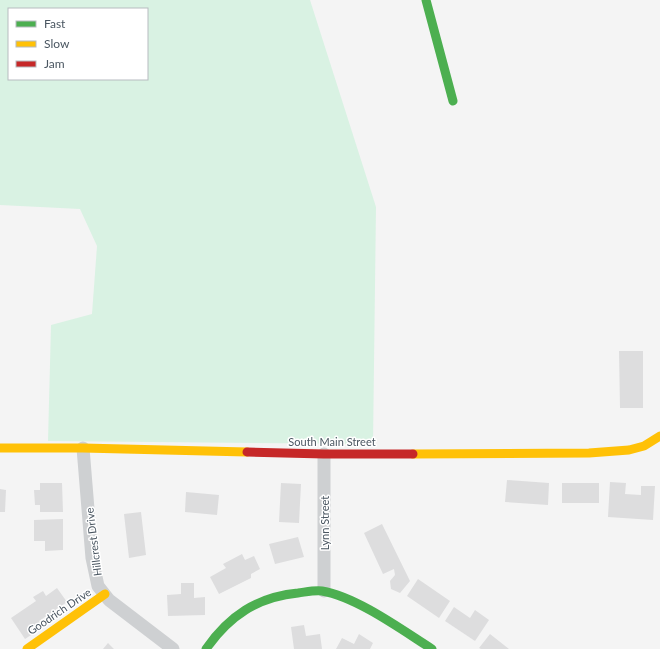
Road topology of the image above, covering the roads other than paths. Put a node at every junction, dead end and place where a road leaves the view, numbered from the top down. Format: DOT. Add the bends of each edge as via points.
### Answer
graph roads {
  1 [pos="426,0"];
  2 [pos="453,101"];
  3 [pos="660,436"];
  4 [pos="0,448"];
  5 [pos="83,448"];
  6 [pos="324,454"];
  7 [pos="324,591"];
  8 [pos="105,594"];
  9 [pos="27,649"];
  10 [pos="173,649"];
  11 [pos="206,649"];
  12 [pos="432,649"];
  1 -- 2 [label="street"];
  3 -- 6 [label="street, South Main Street" via="644,446 629,450 589,453"];
  4 -- 5 [label="street, South Main Street"];
  5 -- 6 [label="street, South Main Street"];
  5 -- 8 [label="street, Hillcrest Drive" via="92,558 98,586"];
  6 -- 7 [label="street, Lynn Street"];
  7 -- 11 [label="street" via="291,593 246,608 215,634"];
  7 -- 12 [label="street" via="380,614"];
  8 -- 9 [label="street, Goodrich Drive"];
  8 -- 10 [label="street, Hillcrest Drive" via="109,600"];
}
